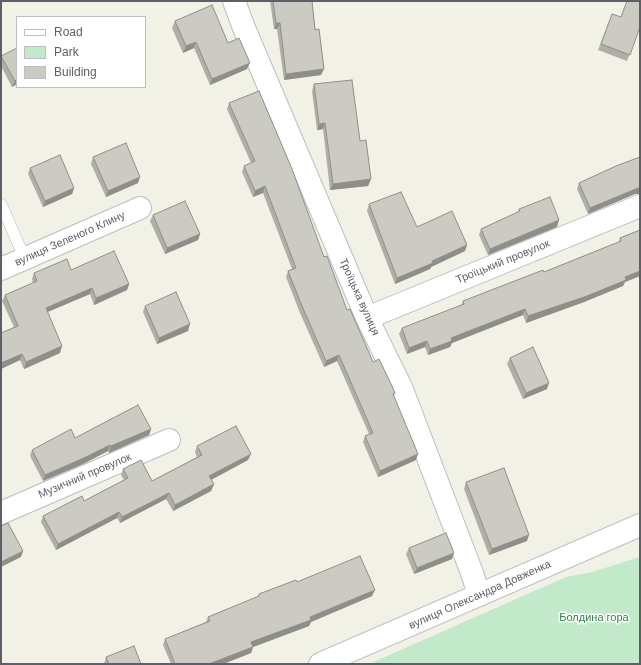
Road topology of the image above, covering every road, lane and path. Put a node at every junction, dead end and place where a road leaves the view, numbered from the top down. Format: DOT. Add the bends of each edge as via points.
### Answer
graph roads {
  1 [pos="234,1"];
  2 [pos="1,204"];
  3 [pos="640,206"];
  4 [pos="140,208"];
  5 [pos="24,259"];
  6 [pos="1,269"];
  7 [pos="367,318"];
  8 [pos="169,440"];
  9 [pos="1,513"];
  10 [pos="640,525"];
  11 [pos="479,595"];
  12 [pos="320,664"];
  1 -- 7 [label="street, Троїцька вулиця"];
  2 -- 5 [label="lane"];
  3 -- 7 [label="street, Троїцький провулок"];
  4 -- 5 [label="street, вулиця Зеленого Клину"];
  5 -- 6 [label="street, вулиця Зеленого Клину"];
  7 -- 11 [label="street, Троїцька вулиця" via="401,388"];
  8 -- 9 [label="street, Музичний провулок"];
  10 -- 11 [label="street, вулиця Олександра Довженка"];
  11 -- 12 [label="street, вулиця Олександра Довженка"];
}
